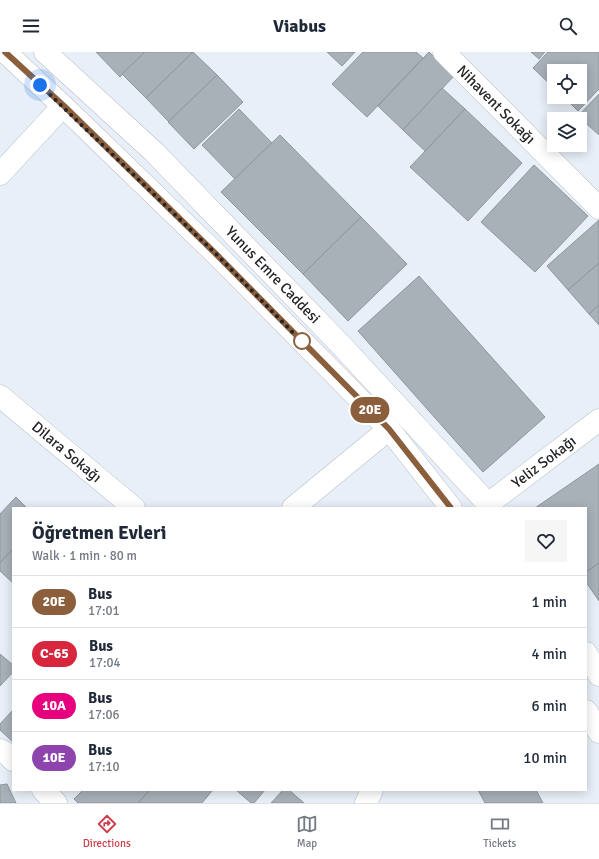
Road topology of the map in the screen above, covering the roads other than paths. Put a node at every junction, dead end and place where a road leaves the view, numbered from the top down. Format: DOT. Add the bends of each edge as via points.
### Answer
graph roads {
  1 [pos="5,52"];
  2 [pos="45,52"];
  3 [pos="444,52"];
  4 [pos="64,106"];
  5 [pos="0,174"];
  6 [pos="599,208"];
  7 [pos="0,396"];
  8 [pos="599,420"];
  9 [pos="389,429"];
  10 [pos="490,506"];
  11 [pos="133,507"];
  12 [pos="294,507"];
  13 [pos="450,507"];
  14 [pos="587,655"];
  15 [pos="599,674"];
  16 [pos="587,713"];
  17 [pos="599,732"];
  18 [pos="0,750"];
  19 [pos="12,759"];
  20 [pos="44,791"];
  21 [pos="372,791"];
  22 [pos="56,803"];
  23 [pos="366,803"];
  1 -- 4 [label="street, Yunus Emre Caddesi"];
  2 -- 10 [label="street, Yunus Emre Caddesi" via="154,152 341,345"];
  3 -- 6 [label="street, Nihavent Sokağı"];
  4 -- 5 [label="street"];
  4 -- 9 [label="street, Yunus Emre Caddesi" via="218,256"];
  7 -- 11 [label="street, Dilara Sokağı"];
  8 -- 10 [label="street, Yeliz Sokağı"];
  9 -- 12 [label="street"];
  9 -- 13 [label="street, Yunus Emre Caddesi"];
  14 -- 15 [label="street"];
  16 -- 17 [label="street"];
  18 -- 19 [label="street"];
  20 -- 22 [label="street"];
  21 -- 23 [label="street"];
}
